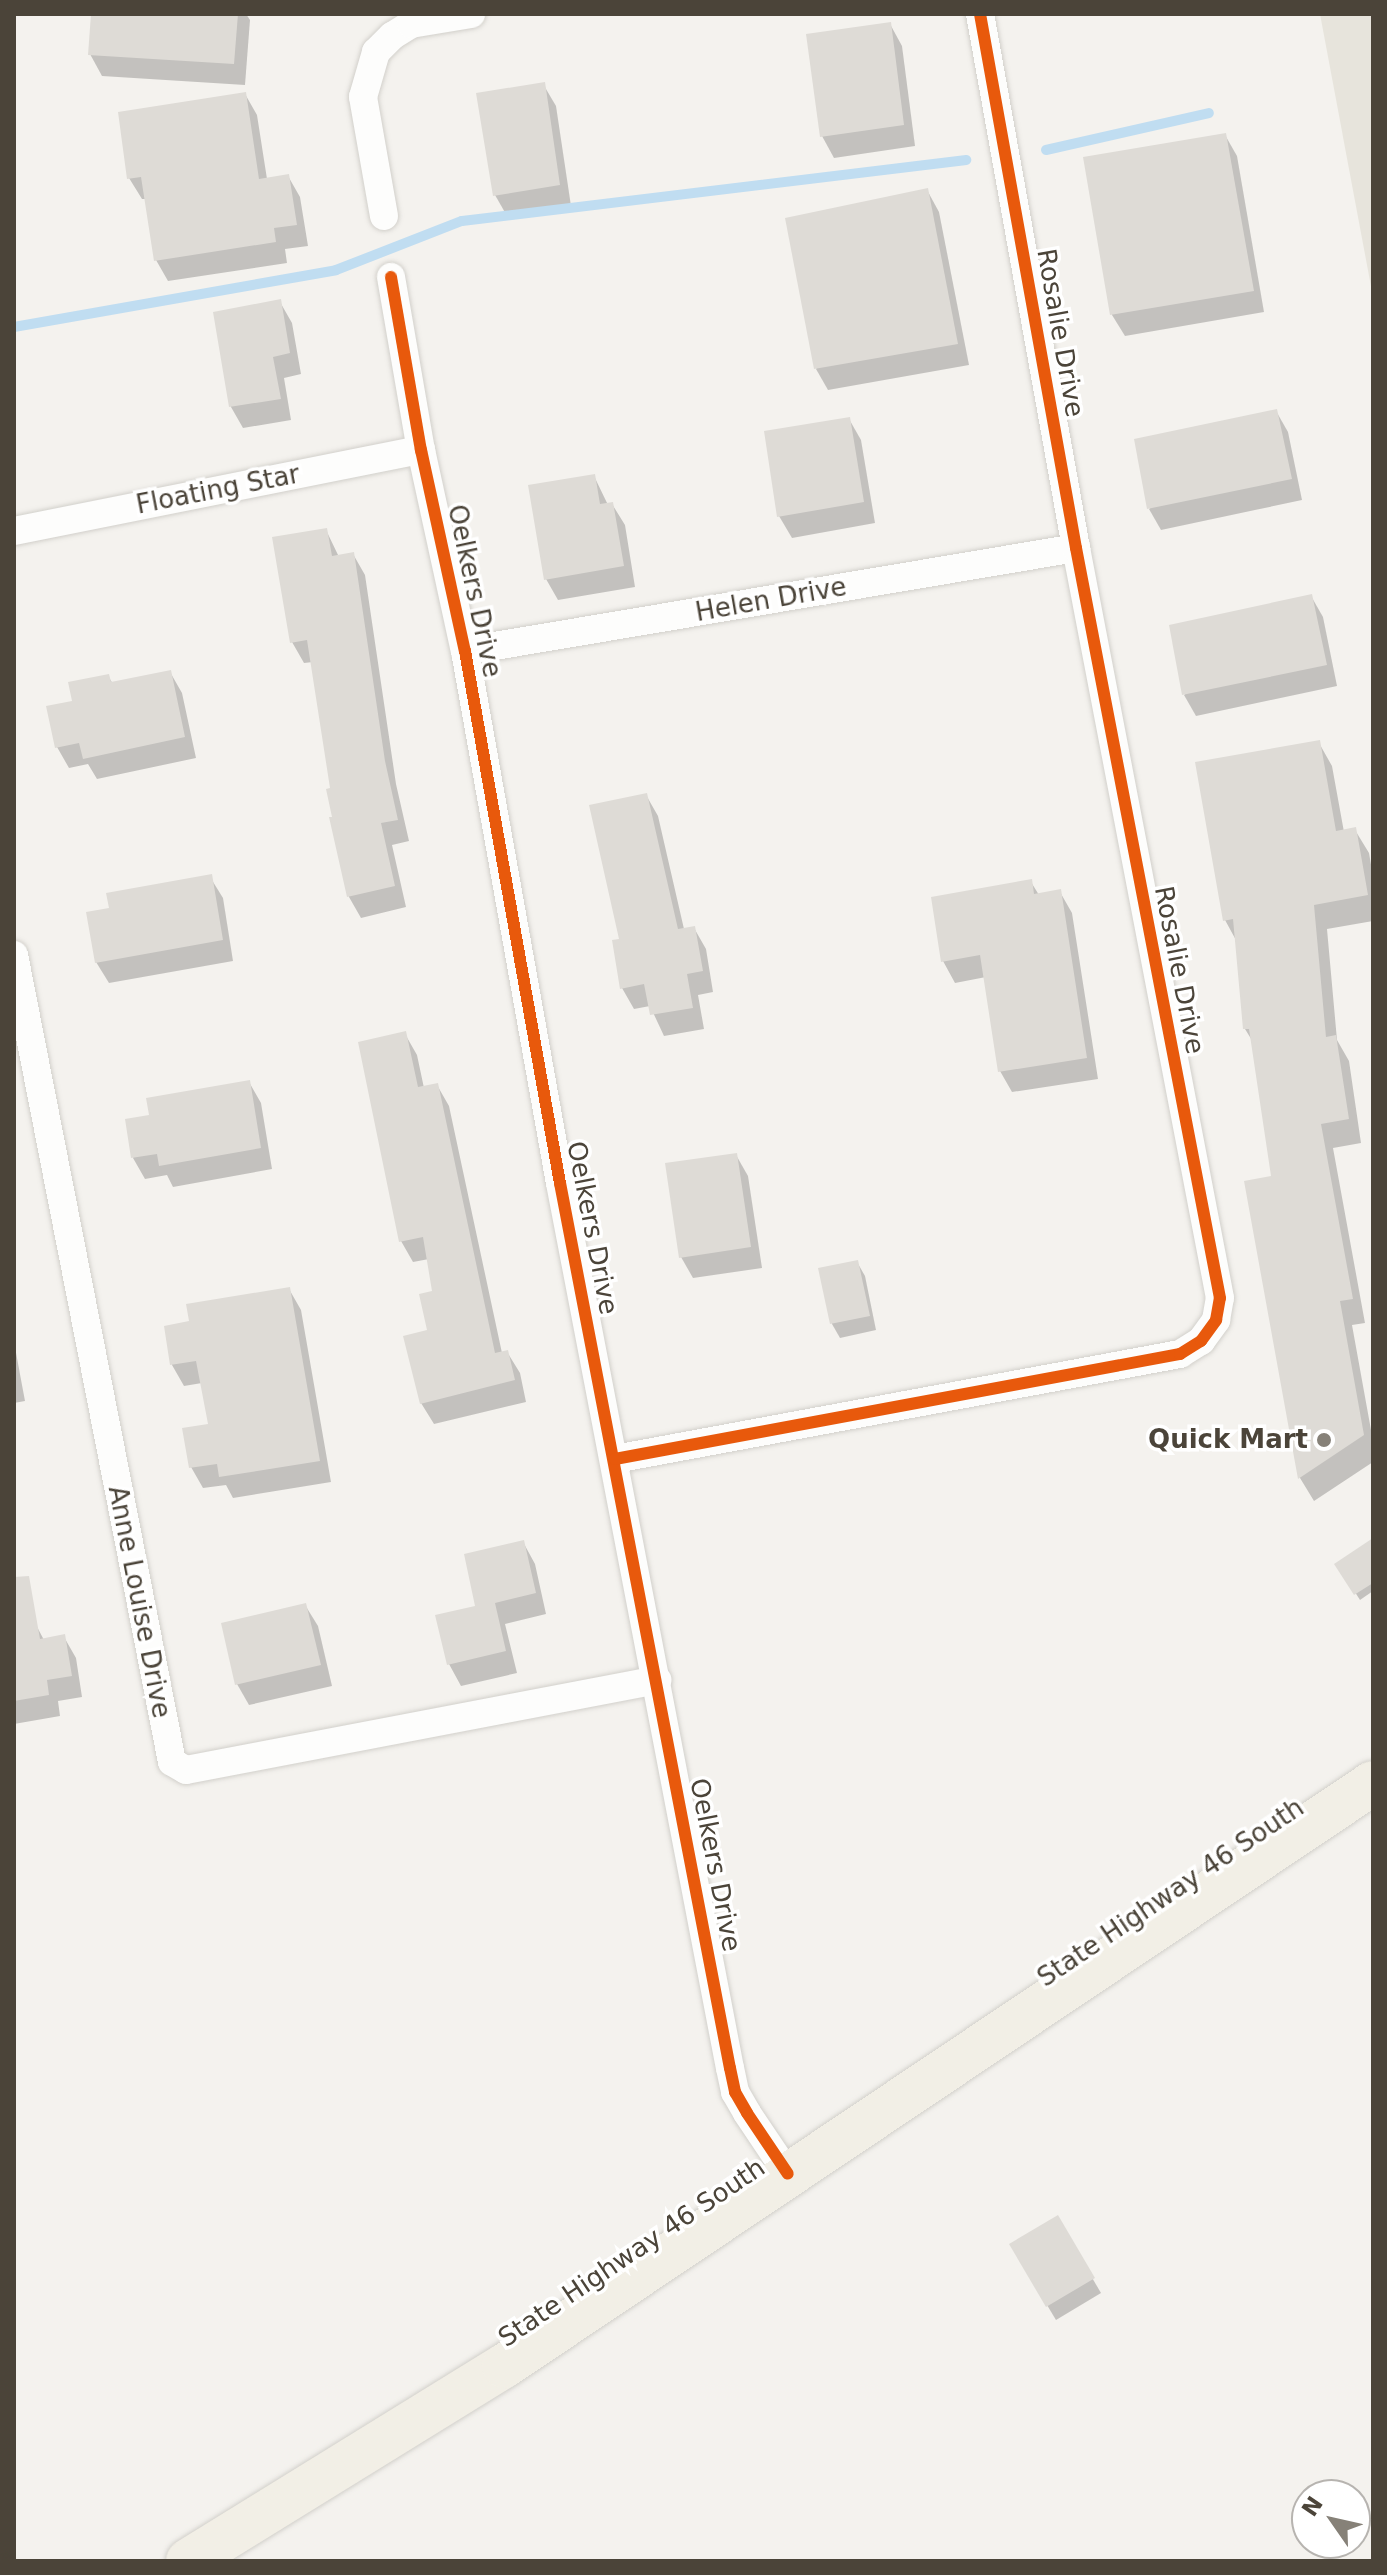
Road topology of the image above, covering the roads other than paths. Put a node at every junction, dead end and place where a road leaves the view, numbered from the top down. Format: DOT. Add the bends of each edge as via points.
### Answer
graph roads {
  1 [pos="471,14"];
  2 [pos="980,14"];
  3 [pos="384,216"];
  4 [pos="391,277"];
  5 [pos="421,450"];
  6 [pos="14,531"];
  7 [pos="1076,548"];
  8 [pos="465,651"];
  9 [pos="14,955"];
  10 [pos="615,1459"];
  11 [pos="657,1680"];
  12 [pos="1373,1783"];
  13 [pos="788,2174"];
  14 [pos="188,2561"];
  1 -- 3 [label="street" via="411,24 376,52 363,97"];
  2 -- 7 [label="street, Rosalie Drive"];
  4 -- 5 [label="street, Oelkers Drive"];
  5 -- 6 [label="street, Floating Star"];
  5 -- 8 [label="street, Oelkers Drive"];
  7 -- 8 [label="street, Helen Drive"];
  7 -- 10 [label="street, Rosalie Drive" via="1220,1298 1216,1320 1201,1341 1180,1354"];
  8 -- 10 [label="street, Oelkers Drive"];
  9 -- 11 [label="street, Anne Louise Drive" via="172,1762 186,1770"];
  10 -- 11 [label="street, Oelkers Drive"];
  11 -- 13 [label="street, Oelkers Drive" via="735,2092"];
  12 -- 13 [label="main road, State Highway 46 South"];
  13 -- 14 [label="main road, State Highway 46 South" via="504,2366"];
}
